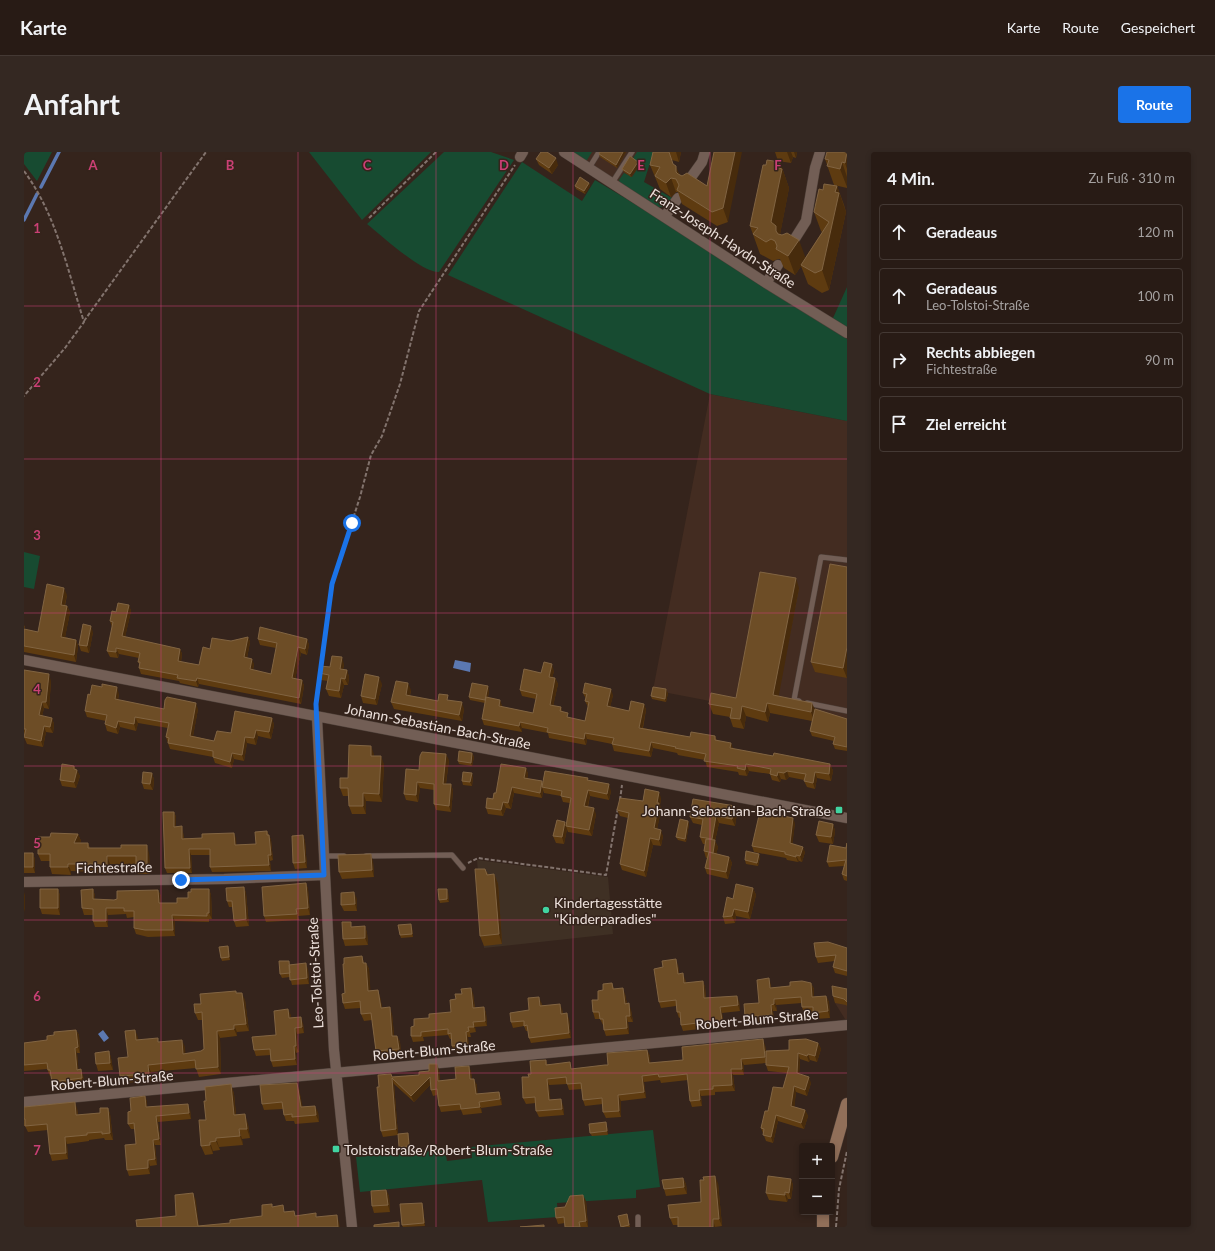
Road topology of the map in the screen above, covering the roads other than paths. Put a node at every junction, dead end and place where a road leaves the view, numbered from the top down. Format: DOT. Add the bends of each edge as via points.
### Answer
graph roads {
  1 [pos="564,152"];
  2 [pos="599,152"];
  3 [pos="632,152"];
  4 [pos="705,152"];
  5 [pos="820,152"];
  6 [pos="589,168"];
  7 [pos="612,183"];
  8 [pos="687,183"];
  9 [pos="678,198"];
  10 [pos="665,216"];
  11 [pos="789,248"];
  12 [pos="778,265"];
  13 [pos="766,283"];
  14 [pos="847,333"];
  15 [pos="847,560"];
  16 [pos="24,660"];
  17 [pos="847,711"];
  18 [pos="317,718"];
  19 [pos="847,818"];
  20 [pos="323,856"];
  21 [pos="352,856"];
  22 [pos="359,856"];
  23 [pos="463,868"];
  24 [pos="324,875"];
  25 [pos="24,882"];
  26 [pos="847,1025"];
  27 [pos="336,1074"];
  28 [pos="24,1102"];
  29 [pos="847,1104"];
  30 [pos="835,1146"];
  31 [pos="823,1215"];
  32 [pos="638,1217"];
  33 [pos="352,1227"];
  34 [pos="638,1227"];
  35 [pos="823,1227"];
  1 -- 6 [label="street, Franz-Joseph-Haydn-Straße"];
  2 -- 6 [label="lane"];
  3 -- 7 [label="lane"];
  4 -- 8 [label="street" via="702,162"];
  5 -- 11 [label="street" via="806,221"];
  6 -- 7 [label="street, Franz-Joseph-Haydn-Straße"];
  7 -- 10 [label="street, Franz-Joseph-Haydn-Straße"];
  9 -- 10 [label="street"];
  10 -- 13 [label="street, Franz-Joseph-Haydn-Straße"];
  12 -- 13 [label="street"];
  13 -- 14 [label="street, Franz-Joseph-Haydn-Straße"];
  15 -- 17 [label="lane" via="821,557 794,700"];
  16 -- 18 [label="street, Johann-Sebastian-Bach-Straße"];
  18 -- 19 [label="street, Johann-Sebastian-Bach-Straße"];
  18 -- 20 [label="street, Leo-Tolstoi-Straße"];
  20 -- 21 [label="lane"];
  20 -- 24 [label="street, Leo-Tolstoi-Straße"];
  22 -- 23 [label="lane" via="452,855"];
  24 -- 25 [label="street, Fichtestraße"];
  24 -- 27 [label="street, Leo-Tolstoi-Straße"];
  26 -- 27 [label="street, Robert-Blum-Straße"];
  27 -- 28 [label="street, Robert-Blum-Straße"];
  27 -- 33 [label="street, Leo-Tolstoi-Straße"];
  29 -- 30 [label="main road"];
  31 -- 35 [label="main road"];
  32 -- 34 [label="lane"];
}
